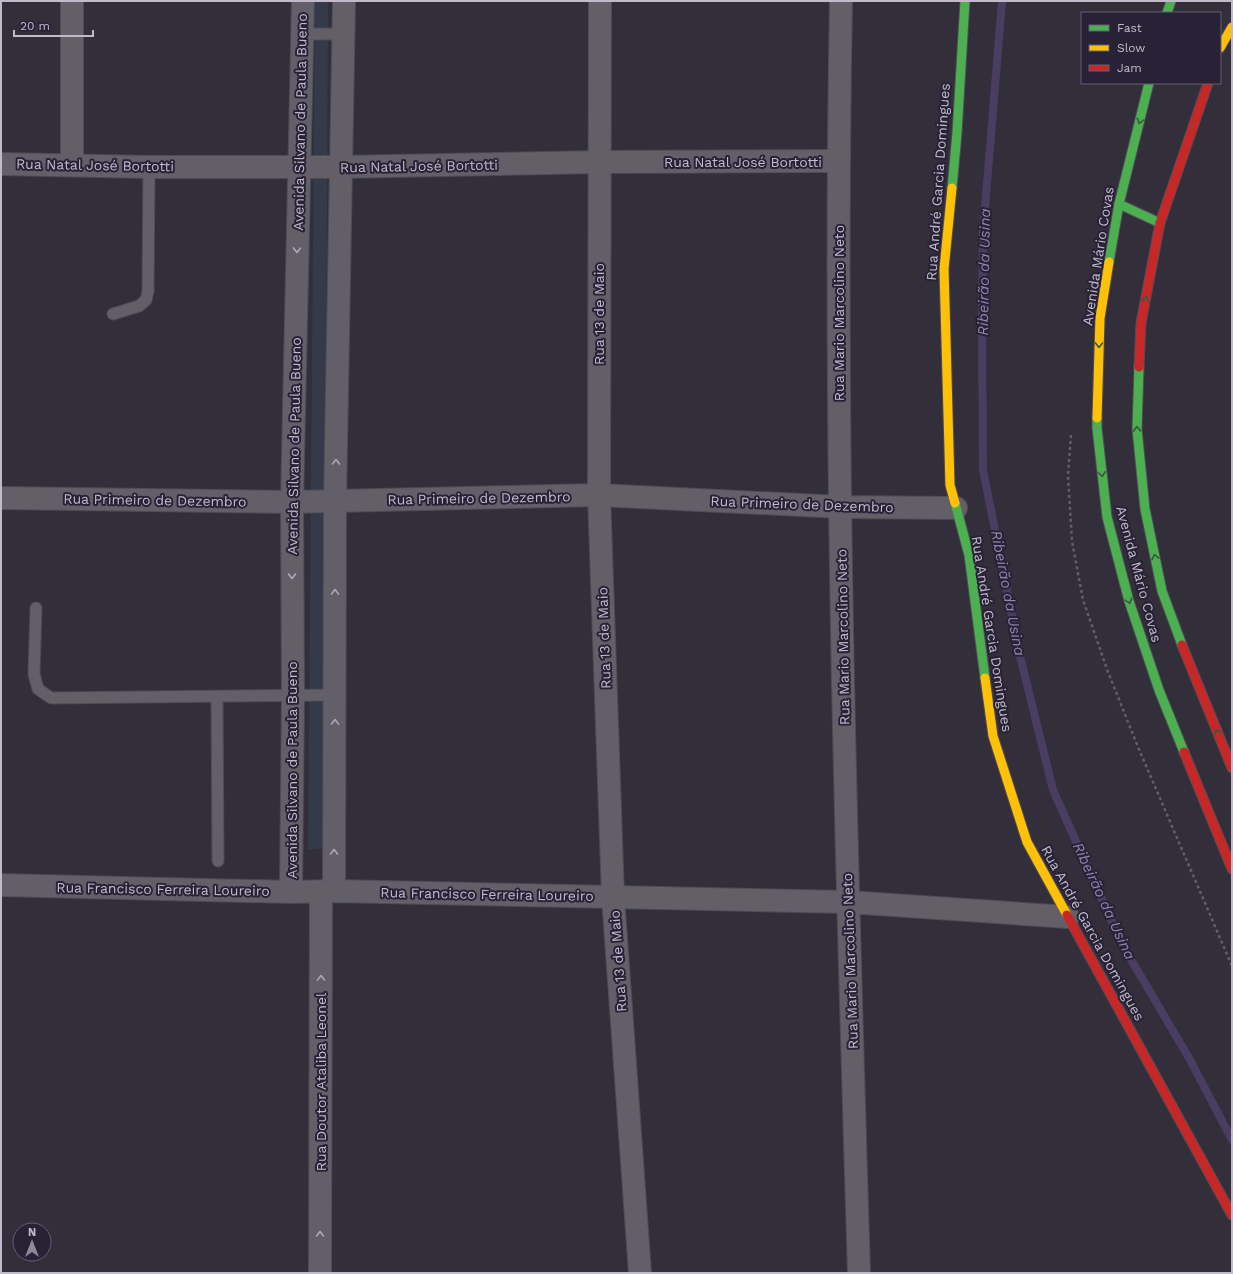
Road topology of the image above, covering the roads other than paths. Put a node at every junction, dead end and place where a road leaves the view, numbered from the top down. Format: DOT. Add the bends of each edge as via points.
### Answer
graph roads {
  1 [pos="72,1"];
  2 [pos="303,1"];
  3 [pos="344,1"];
  4 [pos="600,1"];
  5 [pos="841,1"];
  6 [pos="965,1"];
  7 [pos="1171,1"];
  8 [pos="1167,12"];
  9 [pos="1232,27"];
  10 [pos="303,34"];
  11 [pos="344,34"];
  12 [pos="1221,46"];
  13 [pos="1149,84"];
  14 [pos="1208,84"];
  15 [pos="838,161"];
  16 [pos="599,162"];
  17 [pos="1,164"];
  18 [pos="72,165"];
  19 [pos="149,167"];
  20 [pos="299,167"];
  21 [pos="340,168"];
  22 [pos="1119,204"];
  23 [pos="1160,223"];
  24 [pos="113,314"];
  25 [pos="599,495"];
  26 [pos="1,498"];
  27 [pos="335,501"];
  28 [pos="292,502"];
  29 [pos="841,507"];
  30 [pos="956,508"];
  31 [pos="36,608"];
  32 [pos="293,695"];
  33 [pos="335,695"];
  34 [pos="217,697"];
  35 [pos="1232,768"];
  36 [pos="218,861"];
  37 [pos="1232,869"];
  38 [pos="1,885"];
  39 [pos="328,891"];
  40 [pos="291,892"];
  41 [pos="613,897"];
  42 [pos="848,902"];
  43 [pos="1068,917"];
  44 [pos="1232,1215"];
  45 [pos="320,1273"];
  46 [pos="640,1273"];
  47 [pos="859,1273"];
  1 -- 18 [label="street"];
  2 -- 10 [label="street, Avenida Silvano de Paula Bueno"];
  3 -- 11 [label="street"];
  4 -- 16 [label="street, Rua 13 de Maio"];
  5 -- 15 [label="street, Rua Mario Marcolino Neto"];
  6 -- 30 [label="street, Rua André Garcia Domingues" via="957,133 944,269 950,485"];
  7 -- 8 [label="street"];
  9 -- 12 [label="street"];
  10 -- 11 [label="lane"];
  10 -- 20 [label="street, Avenida Silvano de Paula Bueno"];
  11 -- 21 [label="street"];
  13 -- 22 [label="street, Avenida Mário Covas, one-way"];
  14 -- 23 [label="street, Avenida Mário Covas"];
  15 -- 16 [label="street, Rua Natal José Bortotti"];
  15 -- 29 [label="street, Rua Mario Marcolino Neto"];
  16 -- 21 [label="street, Rua Natal José Bortotti"];
  16 -- 25 [label="street, Rua 13 de Maio"];
  17 -- 18 [label="street, Rua Natal José Bortotti"];
  18 -- 19 [label="street, Rua Natal José Bortotti"];
  19 -- 20 [label="street, Rua Natal José Bortotti"];
  19 -- 24 [label="lane" via="146,300 138,306"];
  20 -- 21 [label="street, Rua Natal José Bortotti"];
  20 -- 28 [label="street, Avenida Silvano de Paula Bueno, one-way"];
  27 -- 21 [label="street, one-way"];
  22 -- 23 [label="street"];
  22 -- 37 [label="street, Avenida Mário Covas, one-way" via="1100,318 1097,428 1107,517 1129,601 1159,690"];
  35 -- 23 [label="street, Avenida Mário Covas, one-way" via="1162,591 1144,509 1137,429 1141,323"];
  25 -- 27 [label="street, Rua Primeiro de Dezembro"];
  25 -- 29 [label="street, Rua Primeiro de Dezembro"];
  25 -- 41 [label="street, Rua 13 de Maio"];
  26 -- 28 [label="street, Rua Primeiro de Dezembro"];
  27 -- 28 [label="street, Rua Primeiro de Dezembro"];
  33 -- 27 [label="street, one-way"];
  28 -- 32 [label="street, Avenida Silvano de Paula Bueno, one-way"];
  29 -- 30 [label="street, Rua Primeiro de Dezembro"];
  29 -- 42 [label="street, Rua Mario Marcolino Neto"];
  30 -- 43 [label="street, Rua André Garcia Domingues" via="969,555 993,736 1027,842"];
  31 -- 34 [label="lane" via="34,674 38,690 51,698"];
  32 -- 33 [label="lane"];
  32 -- 34 [label="lane"];
  32 -- 40 [label="street, Avenida Silvano de Paula Bueno"];
  39 -- 33 [label="street, one-way"];
  34 -- 36 [label="lane"];
  38 -- 40 [label="street, Rua Francisco Ferreira Loureiro"];
  39 -- 40 [label="street, Rua Francisco Ferreira Loureiro"];
  39 -- 41 [label="street, Rua Francisco Ferreira Loureiro"];
  45 -- 39 [label="street, Rua Doutor Ataliba Leonel, one-way"];
  41 -- 42 [label="street, Rua Francisco Ferreira Loureiro"];
  41 -- 46 [label="street, Rua 13 de Maio"];
  42 -- 43 [label="street, Rua Francisco Ferreira Loureiro"];
  42 -- 47 [label="street, Rua Mario Marcolino Neto"];
  43 -- 44 [label="street, Rua André Garcia Domingues"];
}
